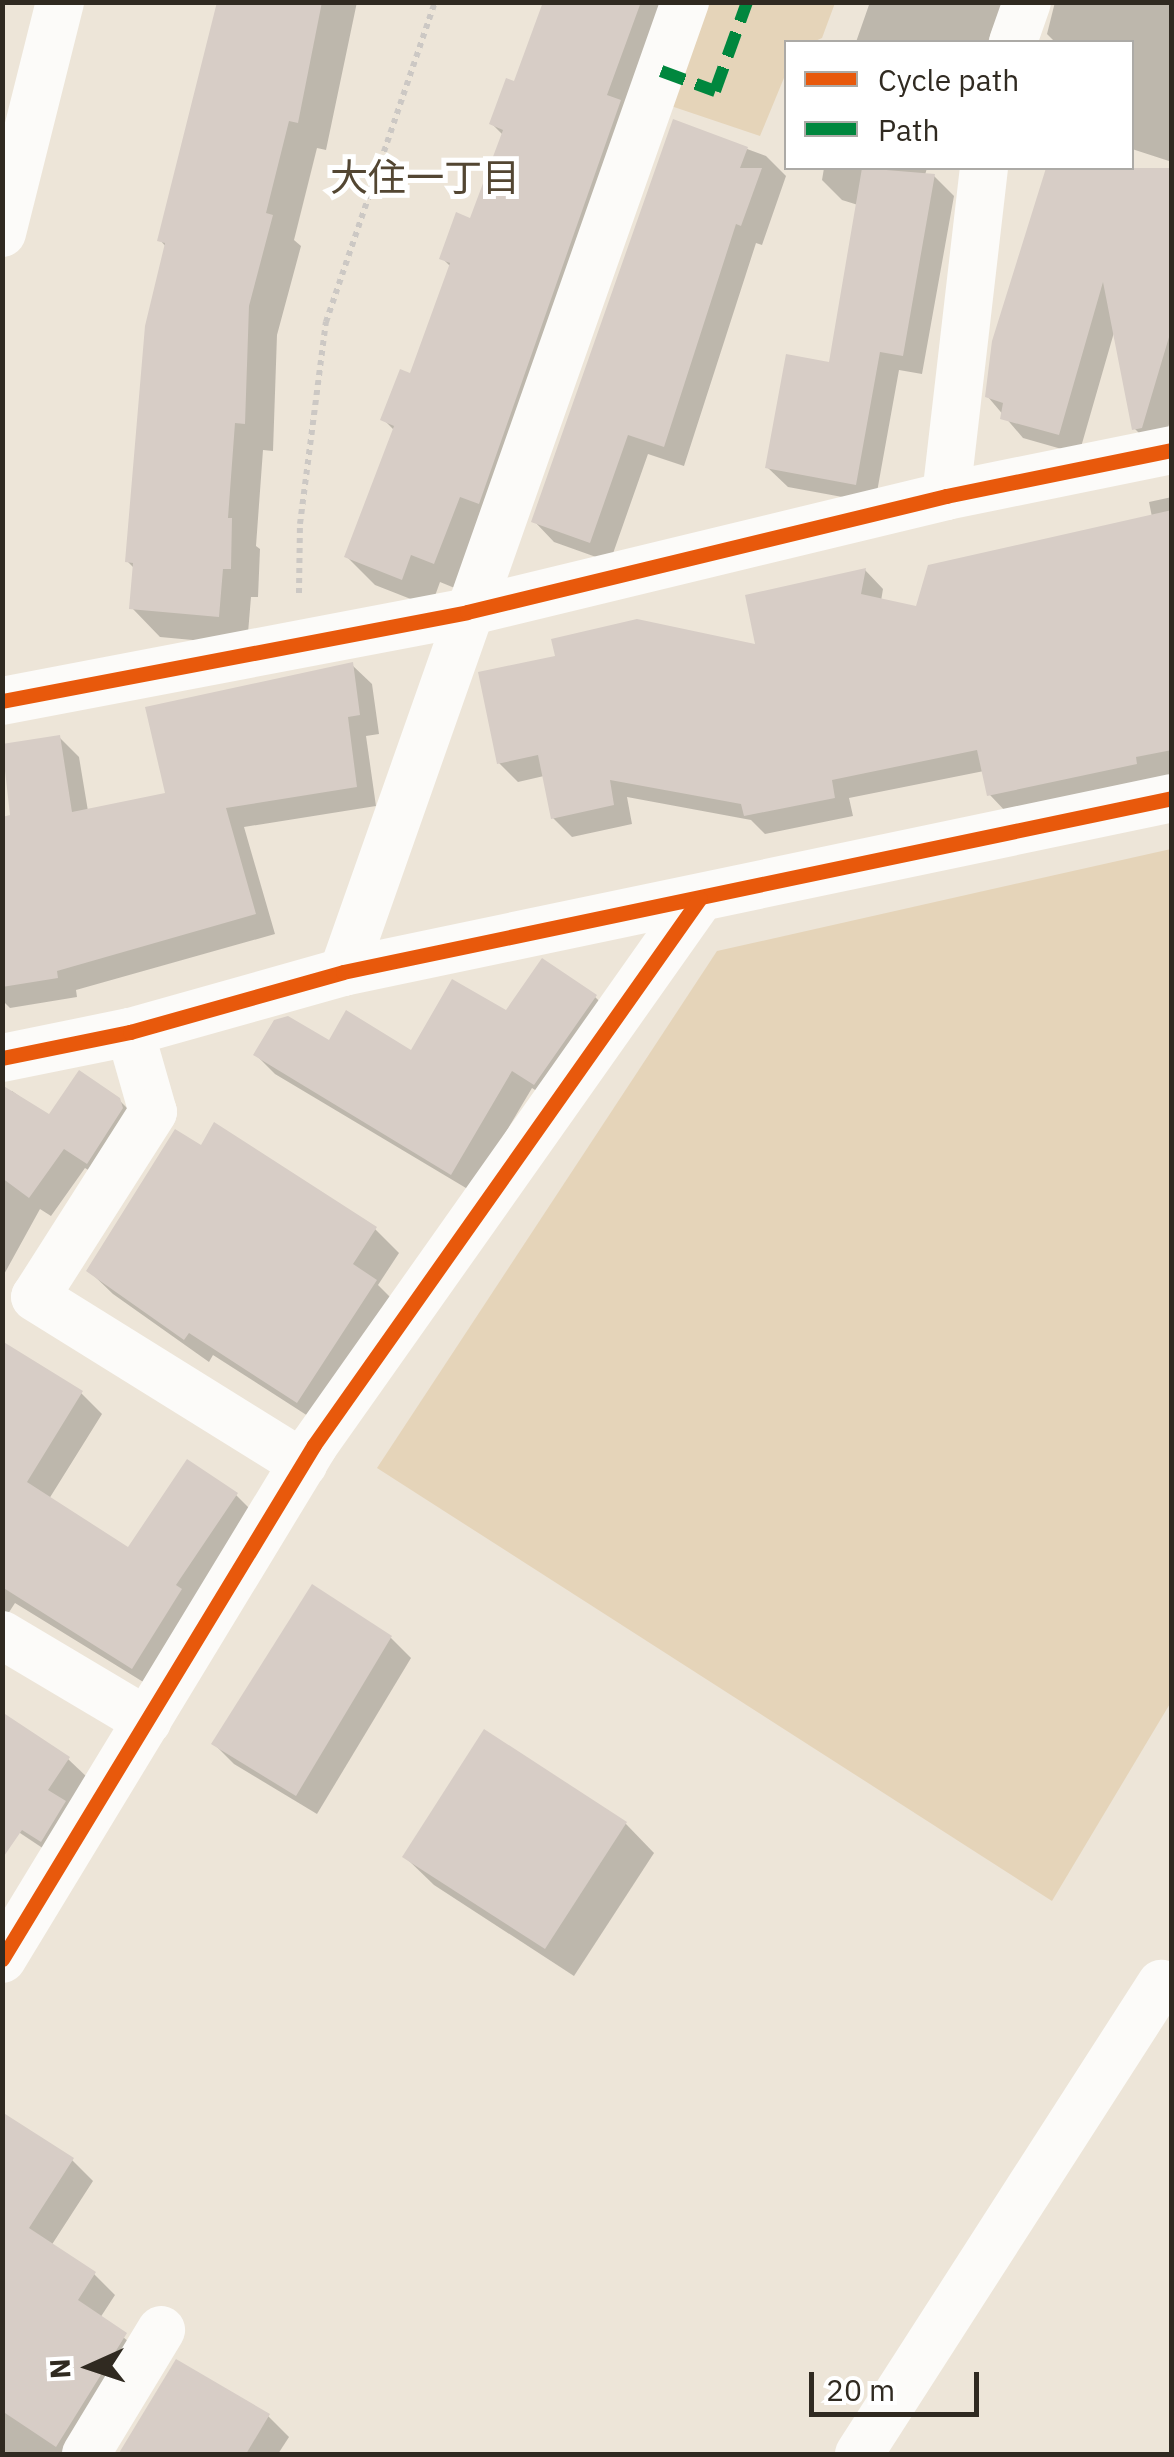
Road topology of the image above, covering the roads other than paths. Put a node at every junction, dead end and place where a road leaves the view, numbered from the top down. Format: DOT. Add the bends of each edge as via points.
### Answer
graph roads {
  1 [pos="60,2"];
  2 [pos="686,2"];
  3 [pos="1027,2"];
  4 [pos="1014,40"];
  5 [pos="984,170"];
  6 [pos="2,234"];
  7 [pos="1172,450"];
  8 [pos="946,496"];
  9 [pos="467,612"];
  10 [pos="2,700"];
  11 [pos="1172,798"];
  12 [pos="700,898"];
  13 [pos="342,972"];
  14 [pos="130,1032"];
  15 [pos="2,1058"];
  16 [pos="303,1464"];
  17 [pos="2,1634"];
  18 [pos="146,1721"];
  19 [pos="2,1959"];
  20 [pos="1161,1984"];
  21 [pos="160,2330"];
  22 [pos="86,2454"];
  23 [pos="860,2454"];
  1 -- 6 [label="street"];
  2 -- 9 [label="street"];
  3 -- 4 [label="street"];
  5 -- 8 [label="street"];
  7 -- 8 [label="street"];
  8 -- 9 [label="street"];
  9 -- 10 [label="street"];
  9 -- 13 [label="street"];
  11 -- 12 [label="street"];
  12 -- 13 [label="street"];
  12 -- 16 [label="street"];
  13 -- 14 [label="street"];
  14 -- 15 [label="street"];
  14 -- 16 [label="street" via="154,1112 34,1296"];
  16 -- 18 [label="street"];
  17 -- 18 [label="street"];
  18 -- 19 [label="street"];
  20 -- 23 [label="street"];
  21 -- 22 [label="street"];
}
